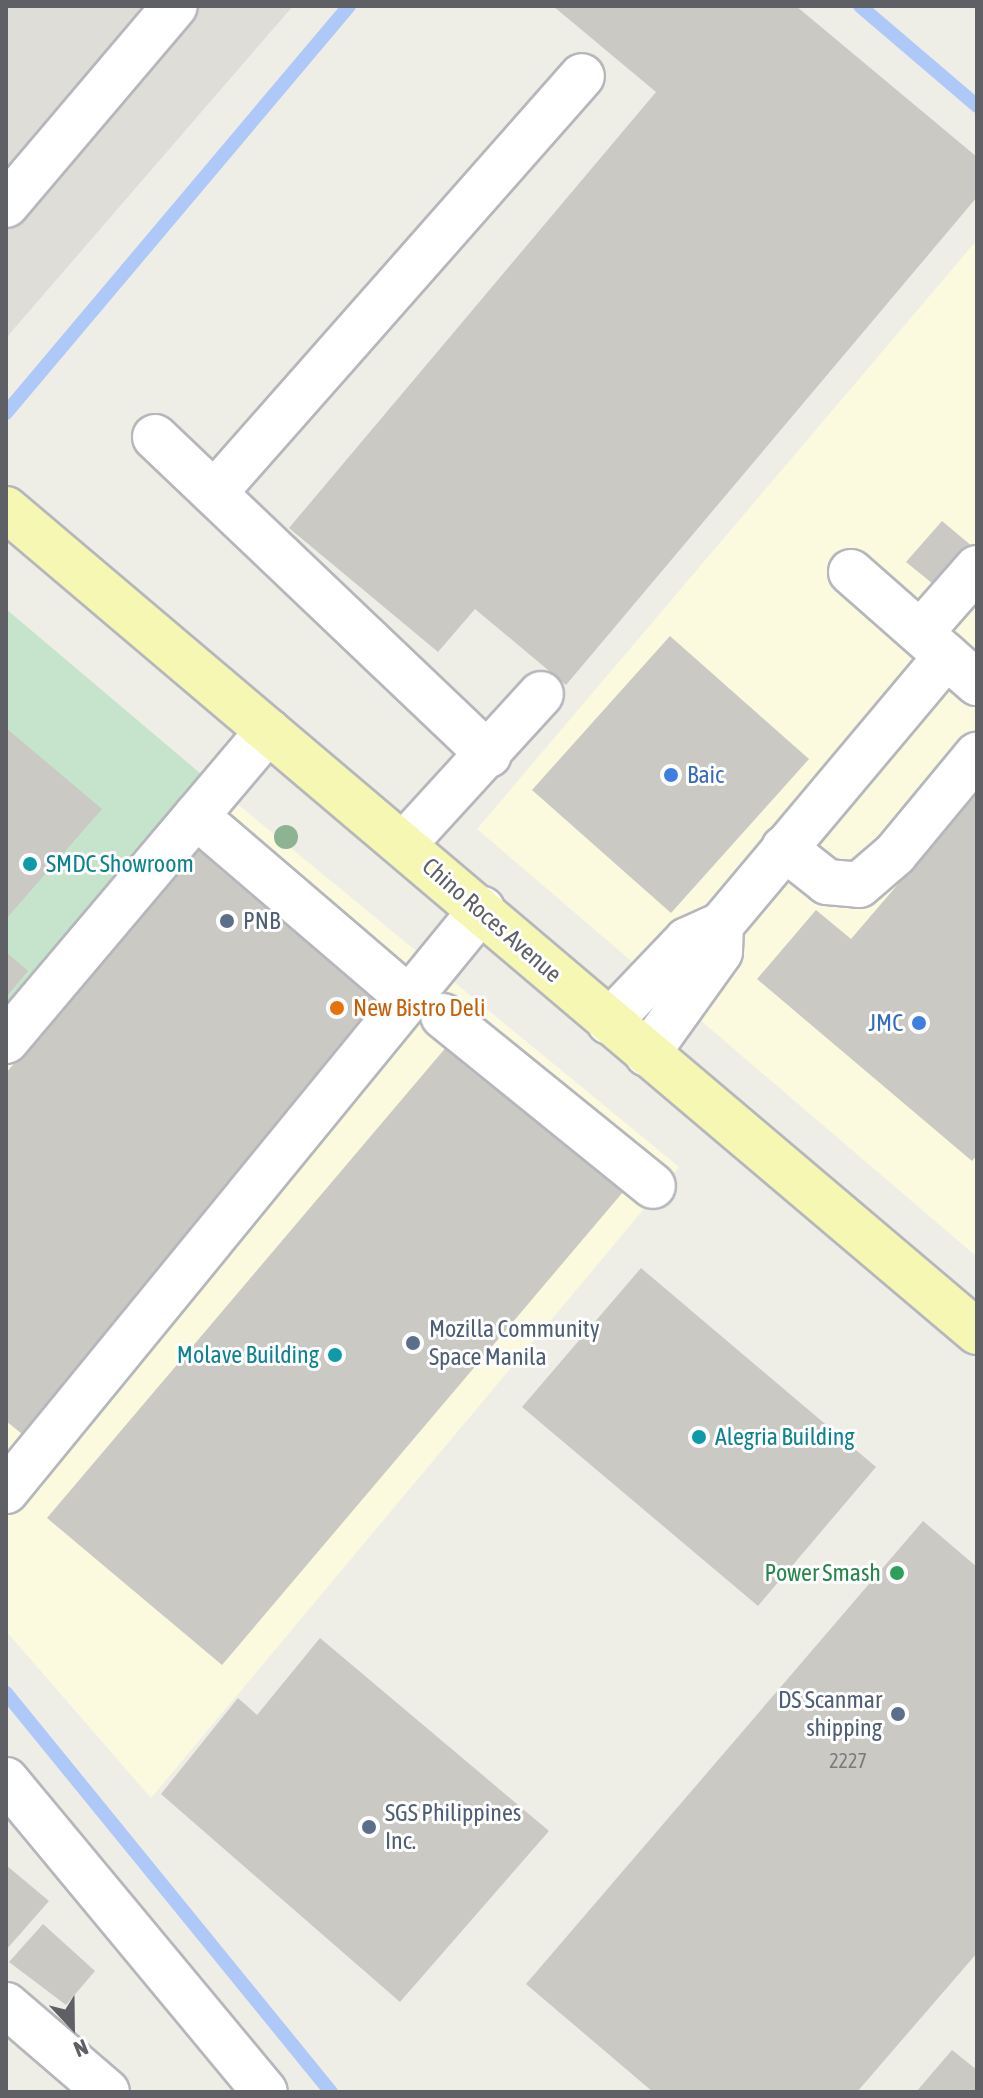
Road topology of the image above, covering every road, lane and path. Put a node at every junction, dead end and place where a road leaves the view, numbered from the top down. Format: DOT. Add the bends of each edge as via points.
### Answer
graph roads {
  1 [pos="175,6"];
  2 [pos="582,76"];
  3 [pos="6,205"];
  4 [pos="155,437"];
  5 [pos="216,491"];
  6 [pos="6,509"];
  7 [pos="977,568"];
  8 [pos="851,572"];
  9 [pos="948,657"];
  10 [pos="541,694"];
  11 [pos="268,731"];
  12 [pos="489,755"];
  13 [pos="977,755"];
  14 [pos="196,816"];
  15 [pos="404,844"];
  16 [pos="784,848"];
  17 [pos="482,909"];
  18 [pos="721,925"];
  19 [pos="426,1007"];
  20 [pos="609,1022"];
  21 [pos="6,1041"];
  22 [pos="647,1054"];
  23 [pos="653,1186"];
  24 [pos="977,1332"];
  25 [pos="6,1491"];
  26 [pos="6,1780"];
  27 [pos="6,2005"];
  28 [pos="107,2092"];
  29 [pos="265,2092"];
  1 -- 3 [label="street"];
  2 -- 5 [label="street"];
  4 -- 5 [label="street"];
  5 -- 12 [label="street"];
  6 -- 11 [label="main road, Chino Roces Avenue"];
  7 -- 9 [label="street"];
  8 -- 9 [label="street"];
  9 -- 16 [label="street"];
  10 -- 12 [label="street"];
  11 -- 14 [label="street"];
  11 -- 15 [label="main road, Chino Roces Avenue"];
  12 -- 15 [label="street"];
  13 -- 16 [label="street" via="895,854 859,885 827,882"];
  14 -- 19 [label="street"];
  14 -- 21 [label="street"];
  15 -- 17 [label="main road, Chino Roces Avenue"];
  16 -- 18 [label="street"];
  17 -- 19 [label="street"];
  17 -- 20 [label="main road, Chino Roces Avenue"];
  18 -- 20 [label="street" via="687,940"];
  18 -- 22 [label="street" via="720,952"];
  19 -- 23 [label="street"];
  19 -- 25 [label="street"];
  20 -- 22 [label="main road, Chino Roces Avenue"];
  22 -- 24 [label="main road, Chino Roces Avenue"];
  26 -- 29 [label="street"];
  27 -- 28 [label="street"];
}
